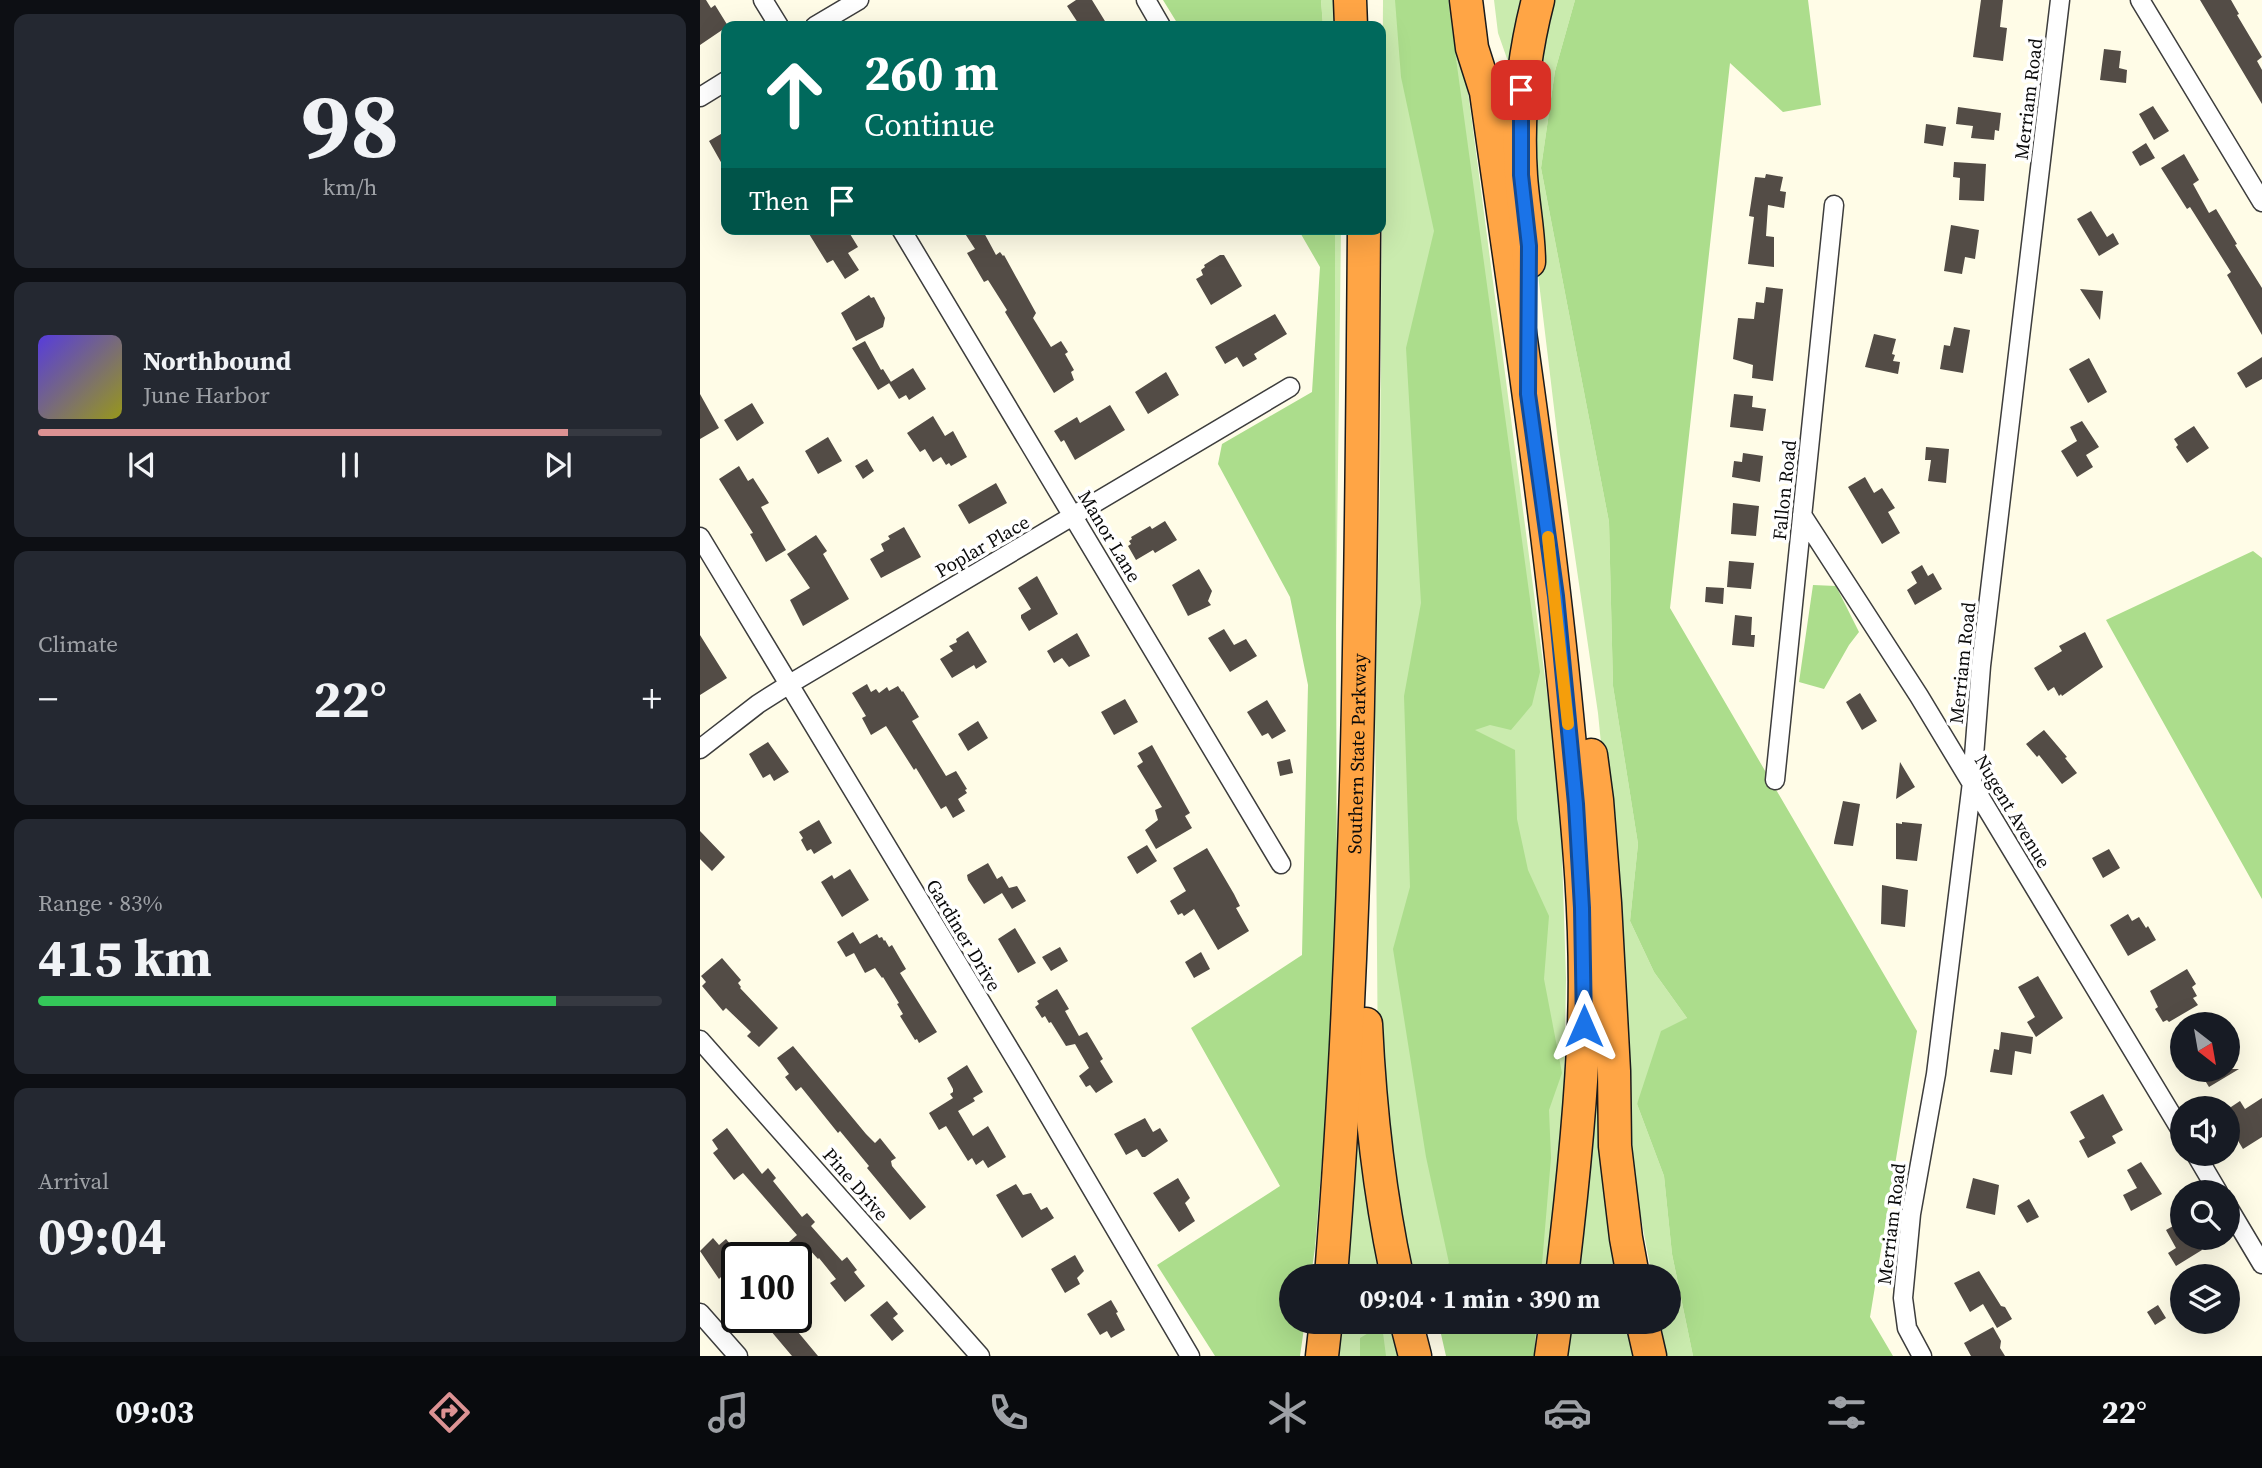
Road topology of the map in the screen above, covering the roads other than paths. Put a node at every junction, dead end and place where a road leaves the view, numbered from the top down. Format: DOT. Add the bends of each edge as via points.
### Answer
graph roads {
  1 [pos="763,0"];
  2 [pos="859,0"];
  3 [pos="1146,0"];
  4 [pos="1350,0"];
  5 [pos="1370,0"];
  6 [pos="1466,0"];
  7 [pos="1484,0"];
  8 [pos="1538,0"];
  9 [pos="2060,0"];
  10 [pos="2140,0"];
  11 [pos="776,21"];
  12 [pos="823,21"];
  13 [pos="1158,21"];
  14 [pos="1352,21"];
  15 [pos="1370,21"];
  16 [pos="721,84"];
  17 [pos="1486,92"];
  18 [pos="700,97"];
  19 [pos="2262,202"];
  20 [pos="1834,205"];
  21 [pos="905,235"];
  22 [pos="1364,235"];
  23 [pos="1290,387"];
  24 [pos="1528,394"];
  25 [pos="1802,514"];
  26 [pos="1074,517"];
  27 [pos="700,537"];
  28 [pos="1556,596"];
  29 [pos="788,685"];
  30 [pos="1359,711"];
  31 [pos="700,749"];
  32 [pos="1775,780"];
  33 [pos="1972,782"];
  34 [pos="1280,864"];
  35 [pos="700,1040"];
  36 [pos="2170,1112"];
  37 [pos="2240,1227"];
  38 [pos="1332,1264"];
  39 [pos="1394,1264"];
  40 [pos="1563,1264"];
  41 [pos="1631,1264"];
  42 [pos="2262,1264"];
  43 [pos="700,1313"];
  44 [pos="1325,1334"];
  45 [pos="1409,1334"];
  46 [pos="1554,1334"];
  47 [pos="1645,1334"];
  48 [pos="738,1356"];
  49 [pos="980,1356"];
  50 [pos="1190,1356"];
  51 [pos="1322,1356"];
  52 [pos="1415,1356"];
  53 [pos="1550,1356"];
  54 [pos="1650,1356"];
  55 [pos="1922,1356"];
  1 -- 11 [label="street"];
  2 -- 12 [label="street"];
  3 -- 13 [label="street"];
  4 -- 14 [label="highway"];
  5 -- 15 [label="highway"];
  6 -- 17 [label="highway" via="1472,48"];
  7 -- 17 [label="highway" via="1489,46"];
  8 -- 24 [label="highway" via="1520,110 1529,246"];
  9 -- 33 [label="street, Merriam Road"];
  10 -- 19 [label="street"];
  16 -- 18 [label="street"];
  17 -- 24 [label="highway"];
  20 -- 25 [label="street, Fallon Road"];
  21 -- 26 [label="street, Manor Lane"];
  22 -- 30 [label="highway, Southern State Parkway"];
  23 -- 26 [label="street, Poplar Place"];
  24 -- 28 [label="highway"];
  25 -- 32 [label="street, Fallon Road"];
  25 -- 33 [label="street, Nugent Avenue"];
  26 -- 29 [label="street, Poplar Place"];
  26 -- 34 [label="street, Manor Lane"];
  27 -- 29 [label="street, Gardiner Drive"];
  28 -- 40 [label="highway" via="1576,804 1584,981 1573,1186"];
  28 -- 41 [label="highway" via="1594,771 1615,1071 1615,1146"];
  29 -- 31 [label="street, Poplar Place"];
  29 -- 50 [label="street, Gardiner Drive"];
  30 -- 38 [label="highway, Southern State Parkway" via="1346,1076"];
  30 -- 39 [label="highway" via="1369,1102"];
  33 -- 36 [label="street, Nugent Avenue"];
  33 -- 55 [label="street, Merriam Road" via="1903,1298 1907,1328"];
  35 -- 49 [label="street, Pine Drive"];
  37 -- 42 [label="street"];
  43 -- 48 [label="street"];
  44 -- 51 [label="highway"];
  45 -- 52 [label="highway"];
  46 -- 53 [label="highway"];
  47 -- 54 [label="highway"];
}
